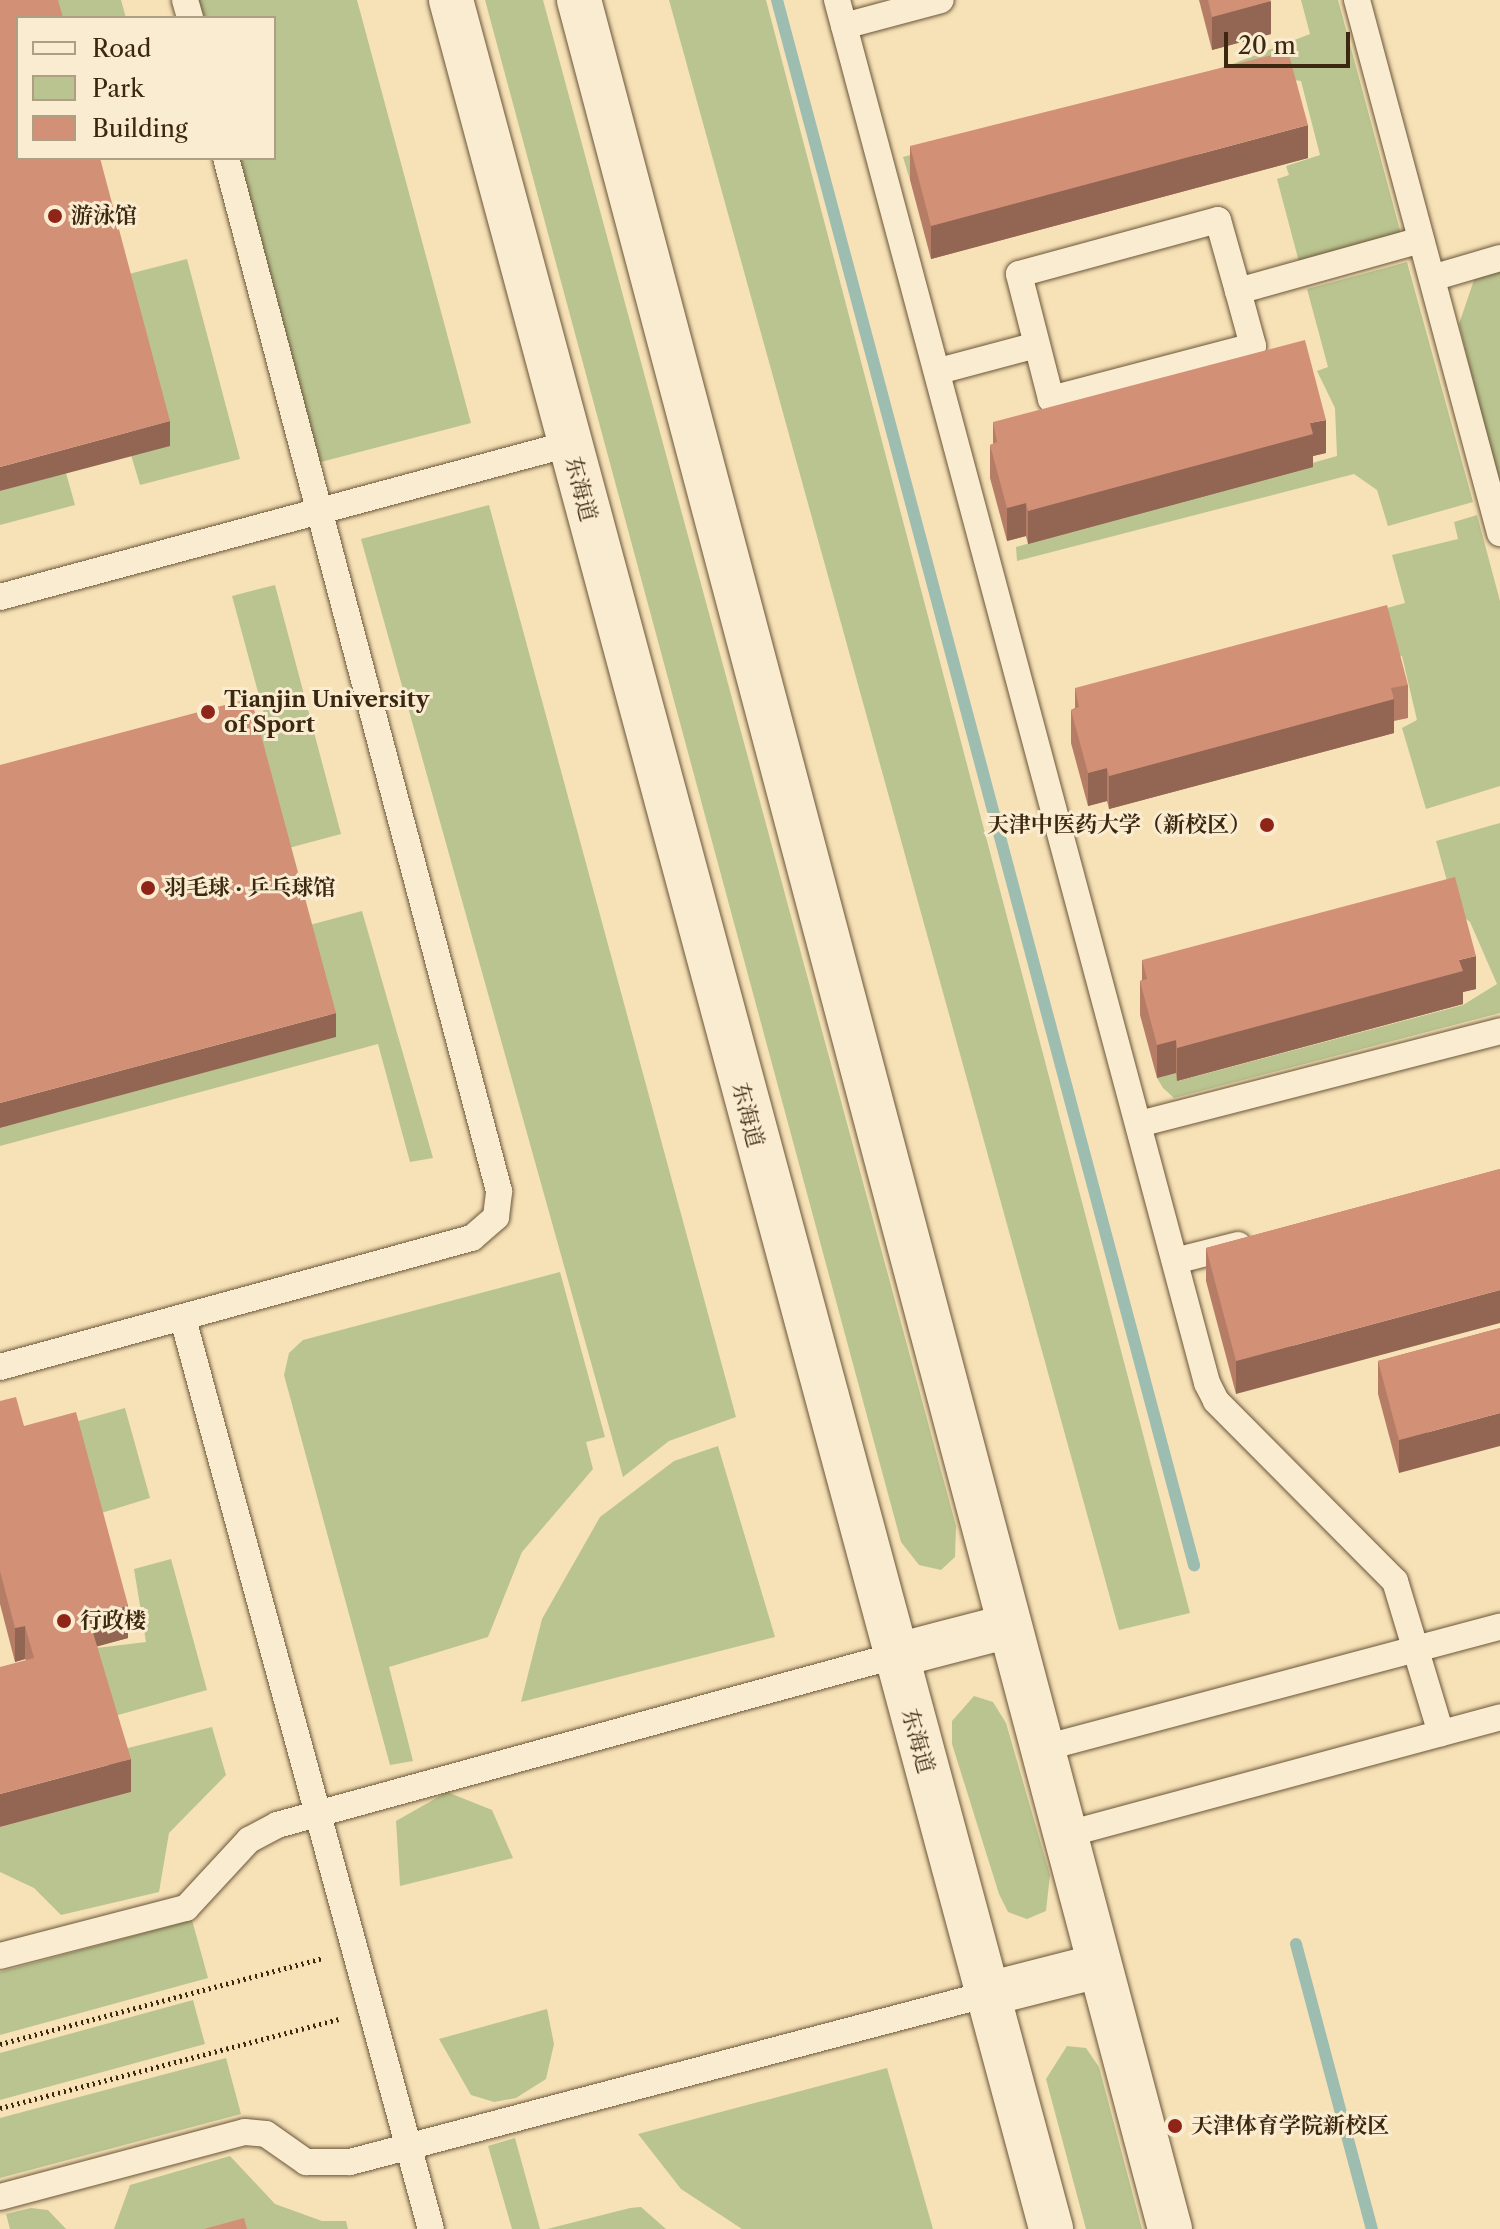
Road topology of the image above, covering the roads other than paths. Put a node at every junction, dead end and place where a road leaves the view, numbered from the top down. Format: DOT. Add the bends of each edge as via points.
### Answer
graph roads {
  1 [pos="451,0"];
  2 [pos="579,0"];
  3 [pos="837,0"];
  4 [pos="941,0"];
  5 [pos="1357,0"];
  6 [pos="844,26"];
  7 [pos="227,160"];
  8 [pos="1421,240"];
  9 [pos="1500,258"];
  10 [pos="1432,278"];
  11 [pos="1238,291"];
  12 [pos="1037,345"];
  13 [pos="939,371"];
  14 [pos="569,444"];
  15 [pos="318,511"];
  16 [pos="1500,533"];
  17 [pos="0,597"];
  18 [pos="1500,1031"];
  19 [pos="1139,1124"];
  20 [pos="1268,1238"];
  21 [pos="1175,1261"];
  22 [pos="183,1319"];
  23 [pos="0,1367"];
  24 [pos="1005,1627"];
  25 [pos="1500,1627"];
  26 [pos="1419,1649"];
  27 [pos="894,1656"];
  28 [pos="1500,1717"];
  29 [pos="1441,1733"];
  30 [pos="1040,1749"];
  31 [pos="320,1815"];
  32 [pos="1064,1835"];
  33 [pos="0,1956"];
  34 [pos="1098,1966"];
  35 [pos="988,1994"];
  36 [pos="409,2146"];
  37 [pos="0,2197"];
  38 [pos="431,2229"];
  39 [pos="1051,2229"];
  40 [pos="1170,2229"];
  1 -- 14 [label="main road, 东海道"];
  2 -- 24 [label="main road"];
  3 -- 6 [label="lane"];
  4 -- 6 [label="lane"];
  5 -- 8 [label="lane"];
  6 -- 13 [label="lane"];
  7 -- 15 [label="lane"];
  8 -- 10 [label="lane"];
  8 -- 11 [label="lane"];
  9 -- 10 [label="lane"];
  10 -- 16 [label="lane"];
  11 -- 12 [label="lane" via="1253,346 1051,399"];
  11 -- 12 [label="lane" via="1218,220 1187,228 1019,274"];
  12 -- 13 [label="lane"];
  13 -- 19 [label="lane"];
  14 -- 15 [label="lane"];
  14 -- 27 [label="main road, 东海道"];
  15 -- 17 [label="lane"];
  15 -- 22 [label="lane" via="499,1191 496,1217 472,1238"];
  18 -- 19 [label="lane"];
  19 -- 21 [label="lane"];
  20 -- 21 [label="lane"];
  21 -- 26 [label="lane" via="1216,1401 1395,1581"];
  22 -- 23 [label="lane"];
  22 -- 31 [label="lane"];
  24 -- 27 [label="main road"];
  24 -- 30 [label="main road"];
  25 -- 26 [label="lane"];
  26 -- 29 [label="lane"];
  26 -- 30 [label="lane"];
  27 -- 31 [label="lane"];
  27 -- 35 [label="main road, 东海道"];
  28 -- 29 [label="lane"];
  29 -- 32 [label="lane"];
  30 -- 32 [label="main road"];
  31 -- 33 [label="lane" via="249,1840 186,1908"];
  31 -- 36 [label="lane"];
  32 -- 34 [label="main road"];
  34 -- 35 [label="main road"];
  34 -- 40 [label="main road"];
  35 -- 36 [label="lane"];
  35 -- 39 [label="main road, 东海道"];
  36 -- 37 [label="lane" via="324,2167 266,2134 245,2132"];
  36 -- 38 [label="lane"];
}
